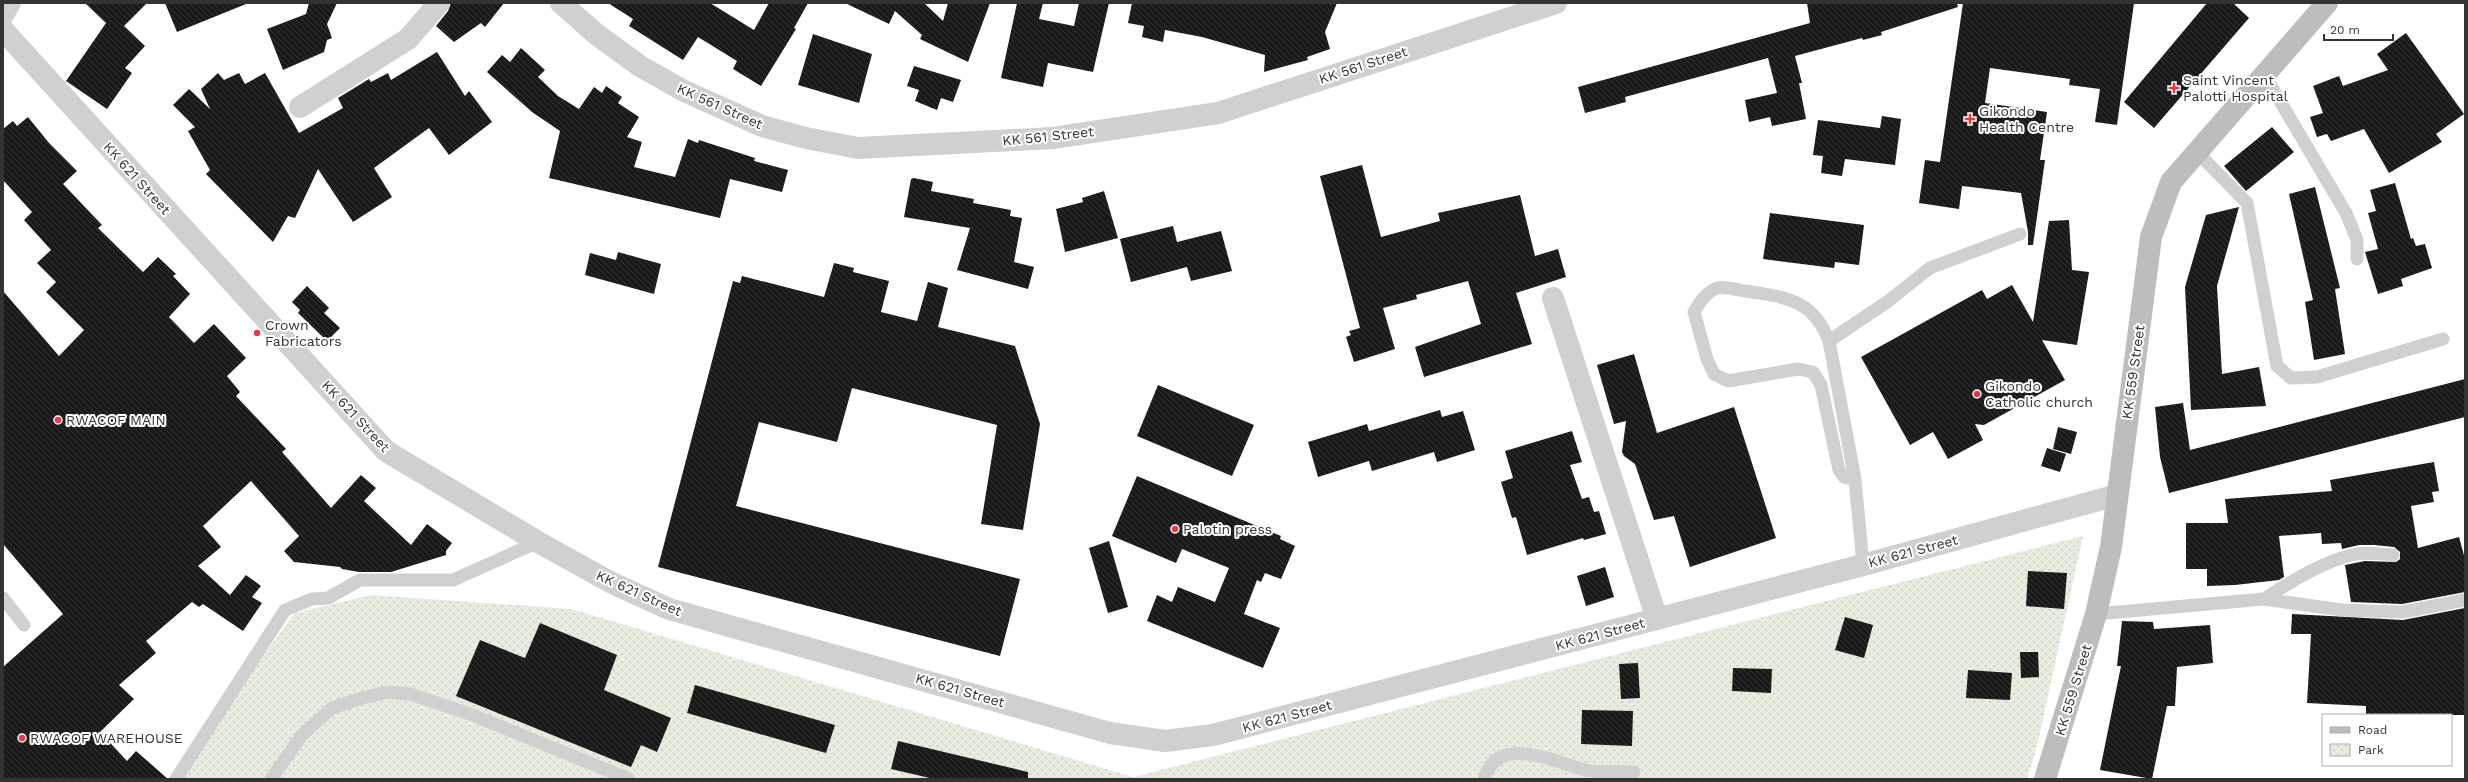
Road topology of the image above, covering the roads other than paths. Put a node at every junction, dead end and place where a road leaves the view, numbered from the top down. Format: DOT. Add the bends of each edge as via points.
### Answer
graph roads {
  1 [pos="10,3"];
  2 [pos="440,3"];
  3 [pos="561,3"];
  4 [pos="1556,3"];
  5 [pos="2322,6"];
  6 [pos="3,15"];
  7 [pos="3,30"];
  8 [pos="2264,74"];
  9 [pos="300,106"];
  10 [pos="2197,152"];
  11 [pos="2020,234"];
  12 [pos="2357,259"];
  13 [pos="1553,298"];
  14 [pos="2443,339"];
  15 [pos="1829,341"];
  16 [pos="1855,479"];
  17 [pos="2117,495"];
  18 [pos="538,542"];
  19 [pos="2393,555"];
  20 [pos="1863,565"];
  21 [pos="3,598"];
  22 [pos="2264,599"];
  23 [pos="2465,600"];
  24 [pos="2096,614"];
  25 [pos="1657,619"];
  26 [pos="24,625"];
  27 [pos="1634,772"];
  28 [pos="176,779"];
  29 [pos="271,779"];
  30 [pos="629,779"];
  31 [pos="1484,779"];
  32 [pos="2045,779"];
  1 -- 6 [label="street"];
  2 -- 9 [label="street" via="408,39"];
  3 -- 4 [label="street, KK 561 Street" via="596,34 640,66 684,91 762,126 858,148 1053,138 1218,113"];
  5 -- 8 [label="main road, KK 559 Street"];
  7 -- 18 [label="street, KK 621 Street" via="386,451"];
  8 -- 10 [label="main road, KK 559 Street"];
  8 -- 12 [label="lane" via="2346,213 2357,240"];
  10 -- 14 [label="lane" via="2247,203 2277,366 2291,378 2317,377"];
  10 -- 17 [label="main road, KK 559 Street" via="2171,182 2152,237"];
  11 -- 15 [label="lane" via="1930,268 1887,302"];
  13 -- 25 [label="street"];
  15 -- 16 [label="lane"];
  15 -- 16 [label="lane" via="1823,324 1812,312 1788,298 1718,287 1704,296 1694,312 1707,359 1714,374 1728,381 1798,369 1813,372 1821,385 1839,470 1844,477"];
  16 -- 20 [label="lane"];
  17 -- 20 [label="street, KK 621 Street"];
  17 -- 24 [label="main road, KK 559 Street" via="2111,547"];
  18 -- 25 [label="street, KK 621 Street" via="612,583 669,609 1110,733 1165,741 1213,736"];
  18 -- 28 [label="lane" via="453,580 360,580 328,598 312,599 285,610"];
  19 -- 22 [label="lane" via="2358,554 2336,559 2291,581"];
  20 -- 25 [label="street, KK 621 Street"];
  21 -- 26 [label="lane"];
  22 -- 23 [label="lane" via="2342,610 2403,612"];
  22 -- 24 [label="lane"];
  24 -- 32 [label="main road, KK 559 Street"];
  27 -- 31 [label="lane" via="1586,770 1538,754 1507,754 1493,761"];
  29 -- 30 [label="lane" via="302,735 332,708 387,692 410,694 470,714"];
}
